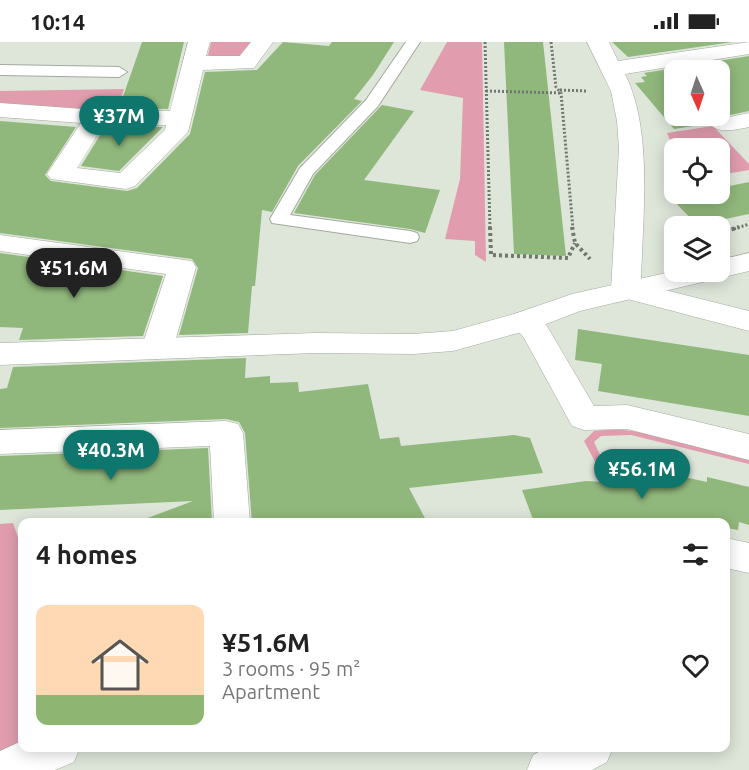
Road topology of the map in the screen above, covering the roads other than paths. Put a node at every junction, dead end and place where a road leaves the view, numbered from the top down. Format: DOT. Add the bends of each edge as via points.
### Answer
graph roads {
  1 [pos="262,42"];
  2 [pos="413,42"];
  3 [pos="598,42"];
  4 [pos="749,48"];
  5 [pos="197,53"];
  6 [pos="705,60"];
  7 [pos="612,69"];
  8 [pos="0,70"];
  9 [pos="664,70"];
  10 [pos="119,72"];
  11 [pos="0,110"];
  12 [pos="98,117"];
  13 [pos="180,118"];
  14 [pos="749,120"];
  15 [pos="730,124"];
  16 [pos="410,237"];
  17 [pos="0,243"];
  18 [pos="749,262"];
  19 [pos="730,267"];
  20 [pos="664,282"];
  21 [pos="626,290"];
  22 [pos="525,321"];
  23 [pos="749,321"];
  24 [pos="157,349"];
  25 [pos="0,354"];
  26 [pos="0,442"];
  27 [pos="749,447"];
  28 [pos="232,518"];
  29 [pos="730,554"];
  30 [pos="749,558"];
  31 [pos="582,752"];
  32 [pos="549,770"];
  1 -- 5 [label="street" via="246,63"];
  2 -- 16 [label="lane" via="372,103 306,172 279,219"];
  3 -- 7 [label="street"];
  4 -- 6 [label="street"];
  5 -- 13 [label="street"];
  7 -- 9 [label="street"];
  7 -- 21 [label="street" via="622,91 631,148"];
  8 -- 10 [label="lane"];
  11 -- 12 [label="street"];
  12 -- 13 [label="street"];
  12 -- 13 [label="street" via="60,174 126,181 176,132"];
  14 -- 15 [label="street"];
  17 -- 24 [label="street" via="182,267"];
  18 -- 19 [label="street"];
  20 -- 21 [label="street"];
  21 -- 22 [label="street" via="572,303"];
  21 -- 23 [label="street"];
  22 -- 24 [label="street" via="436,343"];
  22 -- 27 [label="street" via="536,333 584,418 627,417"];
  24 -- 25 [label="street"];
  26 -- 28 [label="street" via="226,433"];
  29 -- 30 [label="street"];
  31 -- 32 [label="street"];
}
